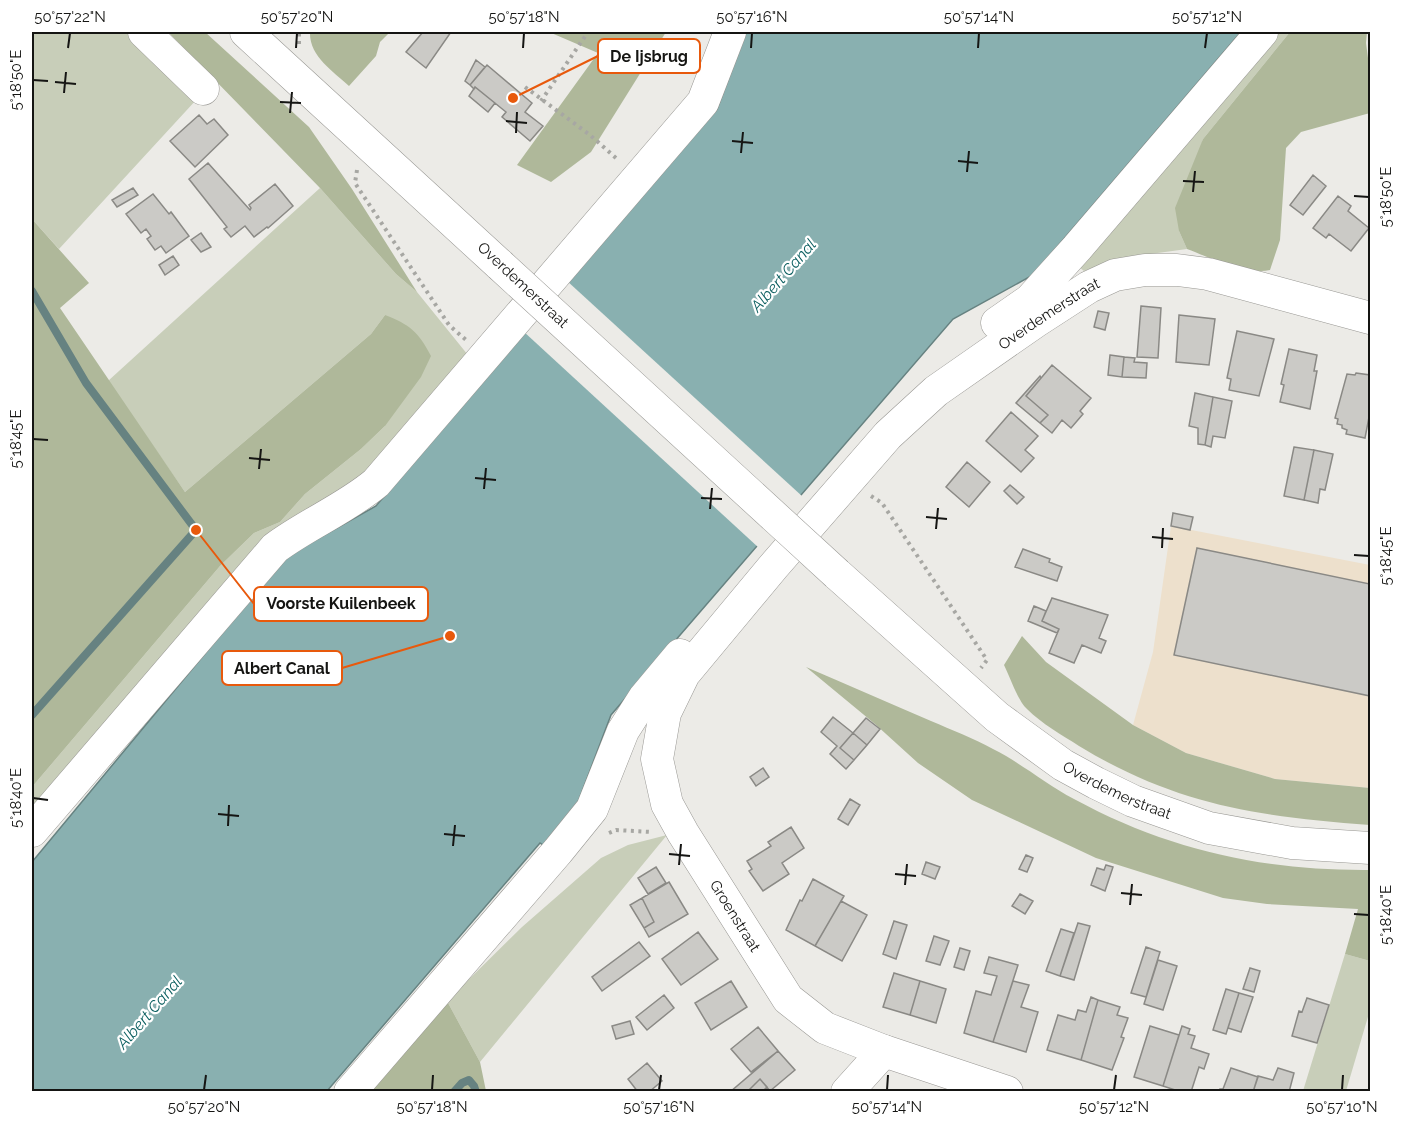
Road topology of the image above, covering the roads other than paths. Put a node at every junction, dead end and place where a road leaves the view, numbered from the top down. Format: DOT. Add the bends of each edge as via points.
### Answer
graph roads {
  1 [pos="144,32"];
  2 [pos="246,32"];
  3 [pos="730,32"];
  4 [pos="1262,32"];
  5 [pos="203,89"];
  6 [pos="1371,318"];
  7 [pos="730,621"];
  8 [pos="32,831"];
  9 [pos="1371,848"];
  10 [pos="884,1052"];
  11 [pos="350,1092"];
  12 [pos="847,1092"];
  13 [pos="1007,1092"];
  1 -- 5 [label="street"];
  2 -- 9 [label="street, Overdemerstraat, bridge" via="837,574 997,717 1063,765 1134,801 1209,828 1292,843"];
  3 -- 8 [label="street" via="703,102 376,483 275,548"];
  4 -- 11 [label="street" via="1030,300 927,374 814,497 644,698 623,731 592,809"];
  6 -- 7 [label="street, Overdemerstraat" via="1208,274 1177,270 1115,275 1089,287 936,391 888,435"];
  7 -- 10 [label="street, Groenstraat" via="684,674 665,713 657,759 667,804 788,999 825,1028"];
  10 -- 12 [label="street"];
  10 -- 13 [label="street, Groenstraat"];
}
